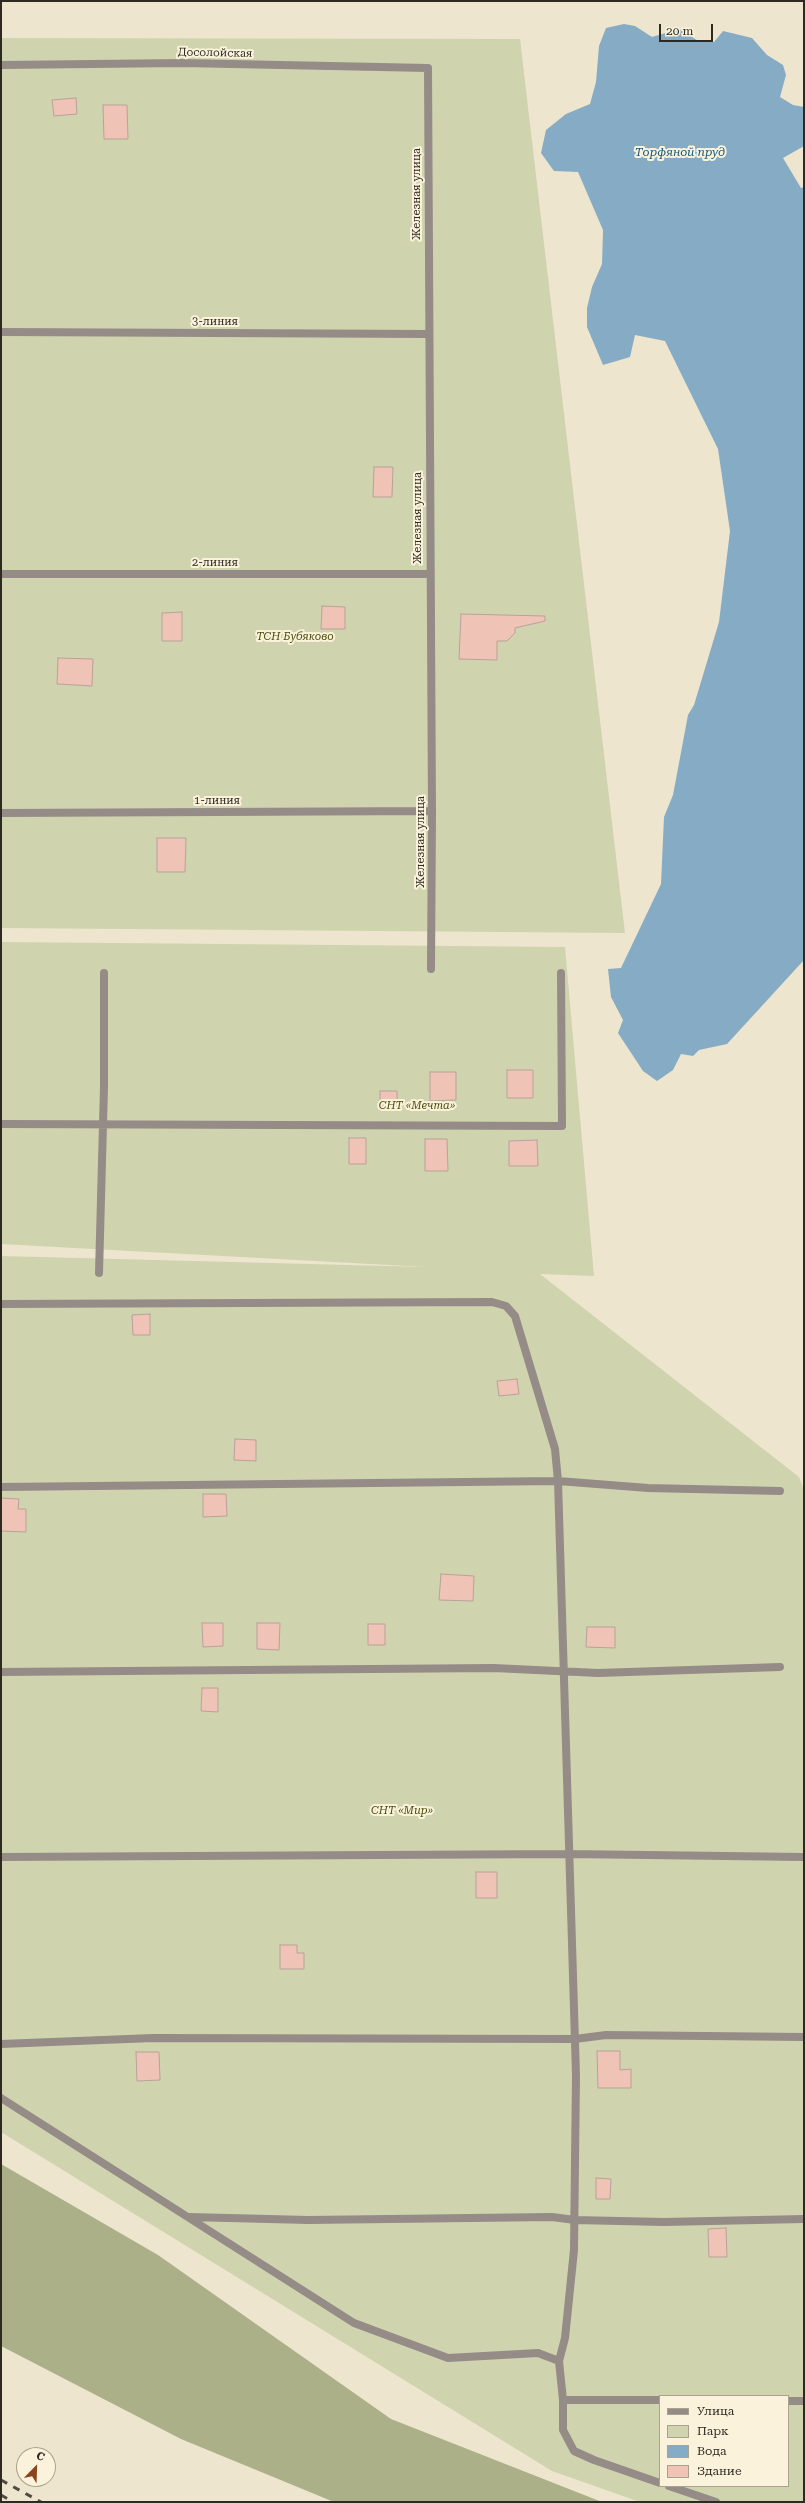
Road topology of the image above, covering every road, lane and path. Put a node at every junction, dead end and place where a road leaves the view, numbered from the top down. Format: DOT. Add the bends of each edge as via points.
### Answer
graph roads {
  1 [pos="1,64"];
  2 [pos="428,68"];
  3 [pos="1,332"];
  4 [pos="428,334"];
  5 [pos="1,574"];
  6 [pos="430,574"];
  7 [pos="432,811"];
  8 [pos="1,813"];
  9 [pos="430,968"];
  10 [pos="104,973"];
  11 [pos="561,973"];
  12 [pos="1,1124"];
  13 [pos="101,1125"];
  14 [pos="99,1273"];
  15 [pos="1,1304"];
  16 [pos="558,1481"];
  17 [pos="1,1487"];
  18 [pos="780,1491"];
  19 [pos="780,1667"];
  20 [pos="563,1670"];
  21 [pos="1,1672"];
  22 [pos="568,1854"];
  23 [pos="1,1857"];
  24 [pos="804,1857"];
  25 [pos="804,2036"];
  26 [pos="575,2039"];
  27 [pos="1,2044"];
  28 [pos="1,2098"];
  29 [pos="188,2217"];
  30 [pos="804,2219"];
  31 [pos="575,2220"];
  32 [pos="559,2362"];
  33 [pos="562,2400"];
  34 [pos="659,2400"];
  35 [pos="789,2401"];
  36 [pos="804,2401"];
  37 [pos="659,2483"];
  38 [pos="672,2487"];
  39 [pos="716,2502"];
  1 -- 2 [label="street, Досолойская" via="183,63"];
  2 -- 4 [label="street, Железная улица"];
  3 -- 4 [label="street, 3-линия"];
  4 -- 6 [label="street, Железная улица"];
  5 -- 6 [label="street, 2-линия"];
  6 -- 7 [label="street, Железная улица"];
  7 -- 8 [label="street, 1-линия"];
  7 -- 9 [label="street, Железная улица"];
  10 -- 13 [label="street" via="104,1087"];
  11 -- 13 [label="street" via="562,1126"];
  12 -- 13 [label="street"];
  13 -- 14 [label="street"];
  15 -- 16 [label="street" via="492,1302 506,1306 515,1316 545,1412 555,1449"];
  16 -- 17 [label="street"];
  16 -- 18 [label="street" via="648,1488"];
  16 -- 20 [label="street"];
  19 -- 20 [label="street" via="598,1673"];
  20 -- 21 [label="street" via="494,1668"];
  20 -- 22 [label="street"];
  22 -- 23 [label="street"];
  22 -- 24 [label="street"];
  22 -- 26 [label="street"];
  25 -- 26 [label="street" via="606,2035"];
  26 -- 27 [label="street" via="153,2038"];
  26 -- 31 [label="street"];
  28 -- 29 [label="street"];
  29 -- 31 [label="street" via="308,2220 552,2217"];
  29 -- 32 [label="street" via="354,2323 448,2358 538,2353"];
  30 -- 31 [label="street" via="664,2222"];
  31 -- 32 [label="street" via="565,2338"];
  32 -- 33 [label="street"];
  33 -- 34 [label="street"];
  33 -- 37 [label="street" via="563,2430 574,2451"];
  35 -- 36 [label="street"];
  38 -- 39 [label="street"];
}
